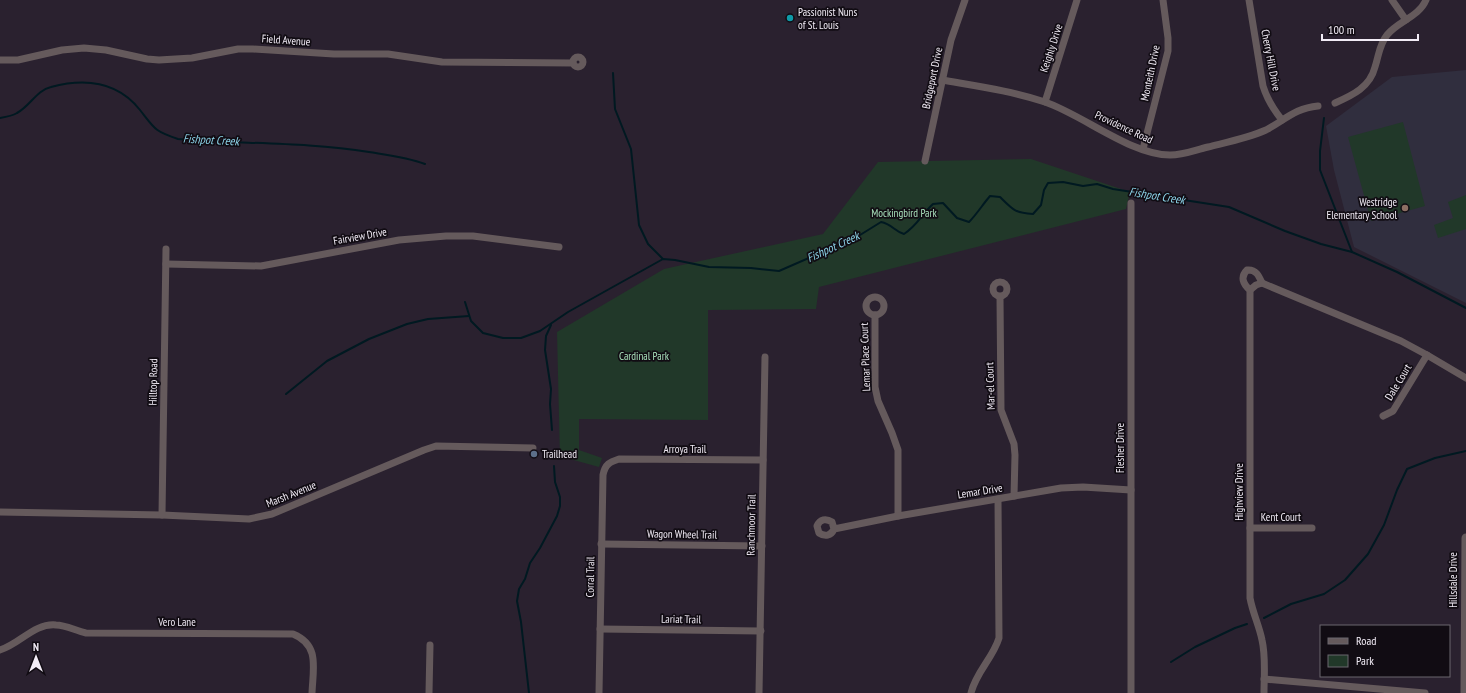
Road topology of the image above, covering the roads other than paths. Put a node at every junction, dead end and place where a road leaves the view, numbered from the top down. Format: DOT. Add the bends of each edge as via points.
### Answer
graph roads {
  1 [pos="965,0"];
  2 [pos="1078,0"];
  3 [pos="1163,0"];
  4 [pos="1248,0"];
  5 [pos="1392,0"];
  6 [pos="1426,0"];
  7 [pos="1406,20"];
  8 [pos="0,60"];
  9 [pos="573,63"];
  10 [pos="942,80"];
  11 [pos="1045,102"];
  12 [pos="1336,103"];
  13 [pos="1318,106"];
  14 [pos="1282,120"];
  15 [pos="1143,149"];
  16 [pos="925,161"];
  17 [pos="1131,203"];
  18 [pos="560,247"];
  19 [pos="166,249"];
  20 [pos="166,264"];
  21 [pos="1262,283"];
  22 [pos="1250,290"];
  23 [pos="1000,297"];
  24 [pos="875,314"];
  25 [pos="1427,355"];
  26 [pos="765,358"];
  27 [pos="1466,378"];
  28 [pos="1383,416"];
  29 [pos="533,448"];
  30 [pos="763,460"];
  31 [pos="608,463"];
  32 [pos="1131,490"];
  33 [pos="1014,496"];
  34 [pos="998,499"];
  35 [pos="0,512"];
  36 [pos="162,515"];
  37 [pos="898,516"];
  38 [pos="1250,528"];
  39 [pos="1312,528"];
  40 [pos="834,529"];
  41 [pos="1466,538"];
  42 [pos="601,544"];
  43 [pos="762,546"];
  44 [pos="600,628"];
  45 [pos="761,631"];
  46 [pos="430,644"];
  47 [pos="0,650"];
  48 [pos="1264,679"];
  49 [pos="312,693"];
  50 [pos="429,693"];
  51 [pos="599,693"];
  52 [pos="759,693"];
  53 [pos="971,693"];
  54 [pos="1131,693"];
  55 [pos="1264,693"];
  56 [pos="1426,693"];
  57 [pos="1465,693"];
  1 -- 10 [label="street, Bridgeport Drive" via="951,40"];
  2 -- 11 [label="street, Keighly Drive"];
  3 -- 15 [label="street, Monteith Drive" via="1168,51"];
  4 -- 14 [label="street, Cherry Hill Drive" via="1263,86 1273,110"];
  5 -- 7 [label="street"];
  6 -- 7 [label="street" via="1413,16"];
  7 -- 12 [label="street" via="1383,41 1375,68 1363,88"];
  8 -- 9 [label="street, Field Avenue" via="18,60 84,48 159,60 253,49 388,54 442,62"];
  10 -- 11 [label="street, Providence Road"];
  10 -- 16 [label="street, Bridgeport Drive"];
  11 -- 15 [label="street, Providence Road"];
  13 -- 14 [label="street, Providence Road" via="1295,111"];
  14 -- 15 [label="street, Providence Road" via="1254,135 1182,154 1169,155"];
  17 -- 32 [label="street, Flesher Drive"];
  18 -- 20 [label="street, Fairview Drive" via="473,236 446,236 399,240 261,266"];
  19 -- 20 [label="street, Hilltop Road"];
  20 -- 36 [label="street, Hilltop Road"];
  21 -- 22 [label="street"];
  21 -- 22 [label="street, Highview Drive" via="1256,272 1246,270 1242,280"];
  21 -- 25 [label="street, Highview Drive" via="1401,341"];
  22 -- 38 [label="street, Highview Drive"];
  23 -- 33 [label="street, Mar-el Court" via="1001,410 1014,444"];
  24 -- 37 [label="street, Lemar Place Court" via="875,387 898,450"];
  25 -- 27 [label="street, Highview Drive"];
  25 -- 28 [label="street, Dale Court" via="1393,411"];
  26 -- 30 [label="street, Ranchmoor Trail"];
  29 -- 36 [label="street, Marsh Avenue" via="436,446 272,514 249,519"];
  30 -- 31 [label="street, Arroya Trail" via="620,459"];
  30 -- 43 [label="street, Ranchmoor Trail"];
  31 -- 42 [label="street, Corral Trail" via="603,475"];
  32 -- 33 [label="street, Lemar Drive" via="1061,488"];
  32 -- 54 [label="street, Flesher Drive"];
  33 -- 34 [label="street, Lemar Drive"];
  34 -- 37 [label="street, Lemar Drive"];
  34 -- 53 [label="street" via="998,638 994,652 973,684"];
  35 -- 36 [label="street, Marsh Avenue"];
  37 -- 40 [label="street, Lemar Drive"];
  38 -- 39 [label="street, Kent Court"];
  38 -- 48 [label="street, Highview Drive" via="1250,598 1254,619 1262,639"];
  41 -- 57 [label="street, Hillsdale Drive"];
  42 -- 43 [label="street, Wagon Wheel Trail"];
  42 -- 44 [label="street, Corral Trail"];
  43 -- 45 [label="street, Ranchmoor Trail"];
  44 -- 45 [label="street, Lariat Trail"];
  44 -- 51 [label="street, Corral Trail"];
  45 -- 52 [label="street, Ranchmoor Trail"];
  46 -- 50 [label="street"];
  47 -- 49 [label="street, Vero Lane" via="16,643 34,630 49,625 68,627 86,633 292,634 306,641 311,651"];
  48 -- 55 [label="street, Highview Drive"];
  48 -- 56 [label="street"];
}
